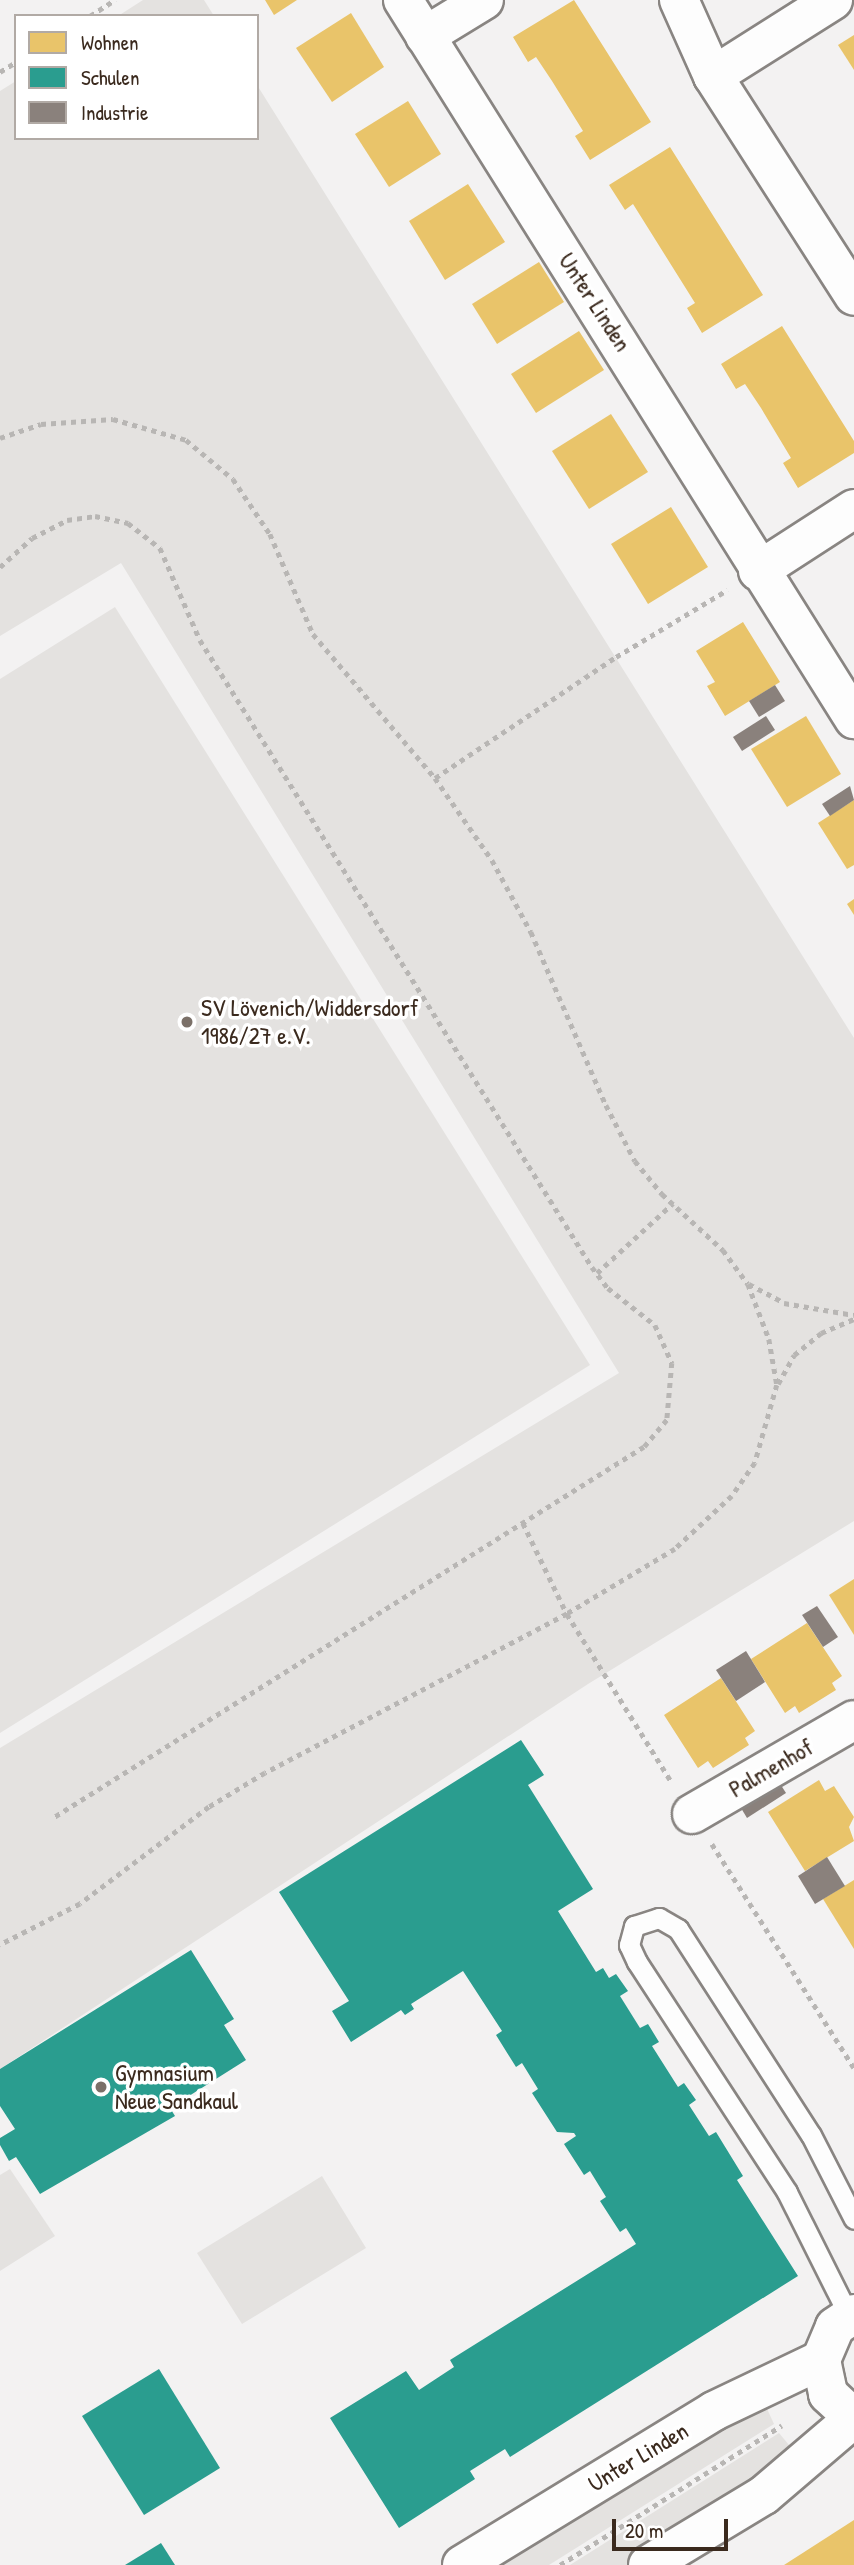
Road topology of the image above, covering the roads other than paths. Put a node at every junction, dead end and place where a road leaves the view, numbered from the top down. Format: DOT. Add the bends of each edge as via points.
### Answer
graph roads {
  1 [pos="403,0"];
  2 [pos="484,0"];
  3 [pos="679,0"];
  4 [pos="833,0"];
  5 [pos="425,36"];
  6 [pos="713,76"];
  7 [pos="854,296"];
  8 [pos="854,509"];
  9 [pos="758,571"];
  10 [pos="854,719"];
  11 [pos="853,1724"];
  12 [pos="692,1814"];
  13 [pos="854,2219"];
  14 [pos="851,2315"];
  15 [pos="821,2360"];
  16 [pos="854,2418"];
  17 [pos="462,2565"];
  18 [pos="648,2565"];
  1 -- 5 [label="street, Unter Linden"];
  2 -- 5 [label="street"];
  3 -- 6 [label="street"];
  4 -- 6 [label="street"];
  5 -- 9 [label="street, Unter Linden" via="637,368"];
  6 -- 7 [label="street"];
  8 -- 9 [label="street"];
  9 -- 10 [label="street, Unter Linden"];
  11 -- 12 [label="street, Palmenhof"];
  13 -- 14 [label="lane" via="811,2136 678,1929 659,1918 646,1918 634,1926 629,1945 637,1962 787,2192"];
  14 -- 15 [label="street" via="830,2335"];
  15 -- 16 [label="street" via="828,2394"];
  15 -- 17 [label="street, Unter Linden" via="714,2411"];
  16 -- 18 [label="street" via="764,2495"];
}
